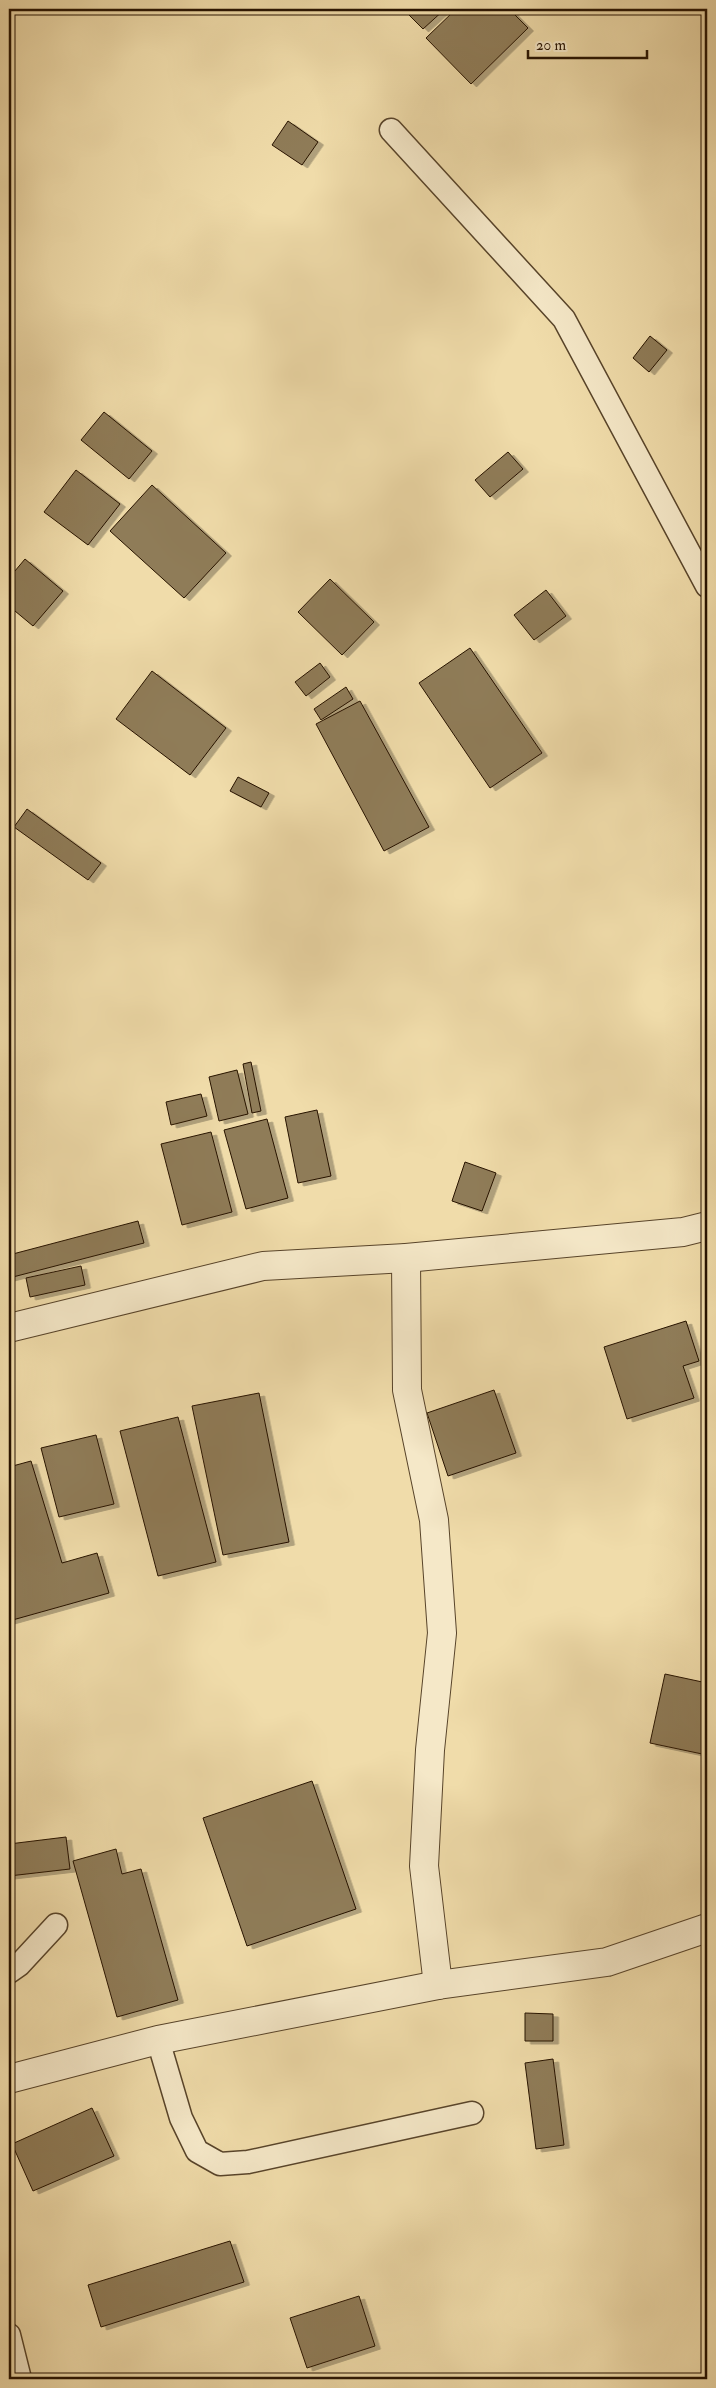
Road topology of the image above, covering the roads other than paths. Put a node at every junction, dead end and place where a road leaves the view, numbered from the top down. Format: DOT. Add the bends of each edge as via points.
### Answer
graph roads {
  1 [pos="391,130"];
  2 [pos="707,586"];
  3 [pos="707,1226"];
  4 [pos="406,1258"];
  5 [pos="9,1328"];
  6 [pos="56,1925"];
  7 [pos="707,1928"];
  8 [pos="9,1972"];
  9 [pos="438,1985"];
  10 [pos="158,2040"];
  11 [pos="9,2080"];
  12 [pos="472,2113"];
  13 [pos="9,2336"];
  14 [pos="20,2379"];
  1 -- 2 [label="lane" via="564,319"];
  3 -- 4 [label="street" via="683,1232"];
  4 -- 5 [label="street" via="263,1266"];
  4 -- 9 [label="street" via="407,1390 434,1520 442,1633 430,1750 424,1866"];
  6 -- 8 [label="lane" via="19,1966"];
  7 -- 9 [label="street" via="607,1962"];
  9 -- 10 [label="street"];
  10 -- 11 [label="street"];
  10 -- 12 [label="lane" via="185,2127 197,2151 220,2164 248,2162"];
  13 -- 14 [label="lane"];
}
